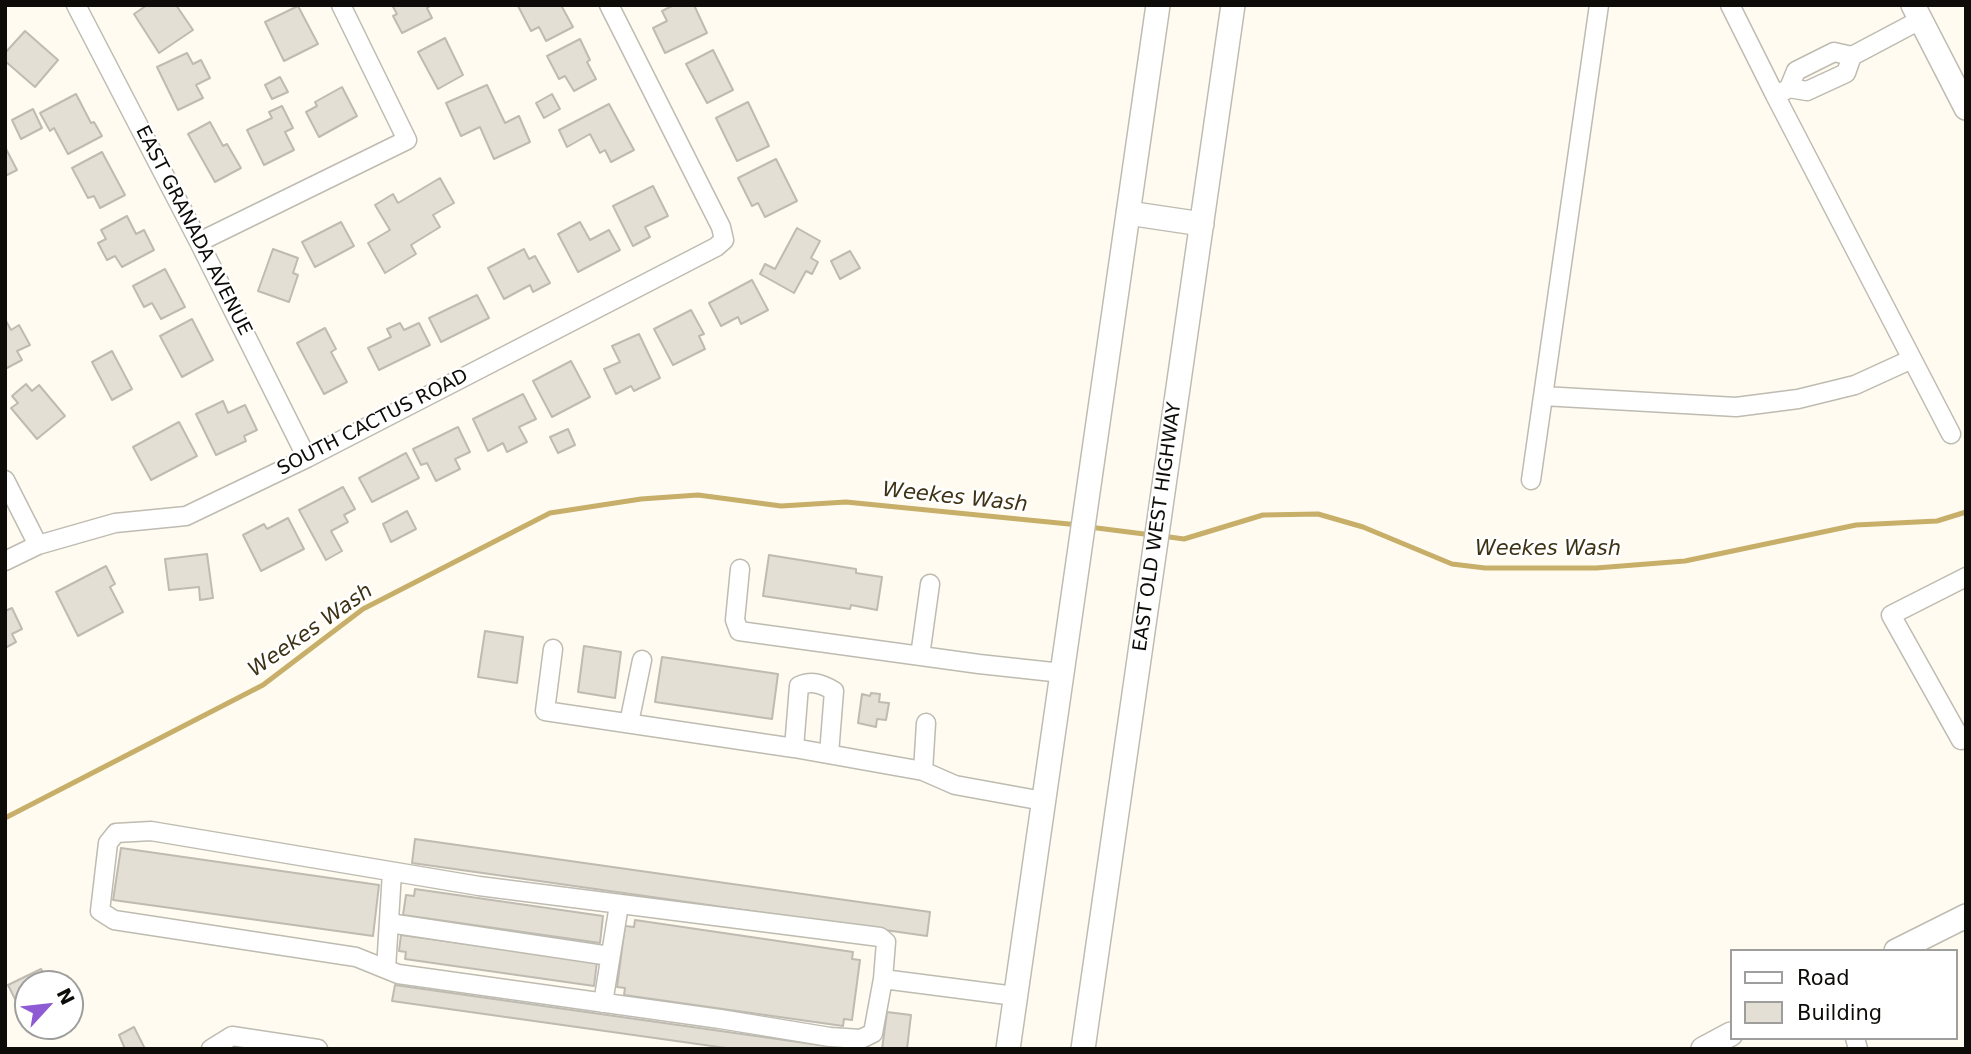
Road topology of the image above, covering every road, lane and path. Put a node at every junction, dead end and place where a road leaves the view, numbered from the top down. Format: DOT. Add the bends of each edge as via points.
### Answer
graph roads {
  1 [pos="76,5"];
  2 [pos="341,5"];
  3 [pos="608,5"];
  4 [pos="1158,5"];
  5 [pos="1233,5"];
  6 [pos="1599,5"];
  7 [pos="1730,5"];
  8 [pos="1916,13"];
  9 [pos="1782,92"];
  10 [pos="1966,108"];
  11 [pos="1128,213"];
  12 [pos="1202,224"];
  13 [pos="199,242"];
  14 [pos="1912,359"];
  15 [pos="1543,396"];
  16 [pos="1951,434"];
  17 [pos="307,458"];
  18 [pos="5,480"];
  19 [pos="1531,480"];
  20 [pos="38,545"];
  21 [pos="5,561"];
  22 [pos="740,569"];
  23 [pos="1966,577"];
  24 [pos="930,584"];
  25 [pos="553,649"];
  26 [pos="920,656"];
  27 [pos="642,660"];
  28 [pos="1062,673"];
  29 [pos="629,723"];
  30 [pos="926,723"];
  31 [pos="1966,737"];
  32 [pos="794,748"];
  33 [pos="829,754"];
  34 [pos="923,771"];
  35 [pos="1043,801"];
  36 [pos="392,872"];
  37 [pos="619,905"];
  38 [pos="1966,916"];
  39 [pos="389,923"];
  40 [pos="1900,949"];
  41 [pos="610,956"];
  42 [pos="386,969"];
  43 [pos="883,979"];
  44 [pos="1016,996"];
  45 [pos="603,1003"];
  46 [pos="1730,1035"];
  47 [pos="211,1049"];
  48 [pos="318,1049"];
  49 [pos="1008,1049"];
  50 [pos="1083,1049"];
  51 [pos="1703,1049"];
  1 -- 13 [label="street, EAST GRANADA AVENUE"];
  2 -- 13 [label="street" via="407,140"];
  3 -- 17 [label="street, SOUTH CACTUS ROAD" via="724,240"];
  4 -- 11 [label="main road"];
  5 -- 12 [label="main road, EAST OLD WEST HIGHWAY"];
  6 -- 15 [label="street"];
  7 -- 9 [label="street"];
  8 -- 9 [label="street" via="1852,56 1834,52 1796,71"];
  8 -- 10 [label="main road"];
  9 -- 14 [label="street"];
  11 -- 12 [label="main road"];
  11 -- 28 [label="main road"];
  12 -- 50 [label="main road, EAST OLD WEST HIGHWAY"];
  13 -- 17 [label="street, EAST GRANADA AVENUE"];
  14 -- 15 [label="street" via="1856,385 1736,407"];
  14 -- 16 [label="street"];
  15 -- 19 [label="street"];
  17 -- 20 [label="street, SOUTH CACTUS ROAD" via="186,516 115,523"];
  18 -- 20 [label="street"];
  20 -- 21 [label="street, SOUTH CACTUS ROAD"];
  22 -- 26 [label="street" via="735,620 739,631"];
  23 -- 31 [label="street" via="1891,615 1961,740"];
  24 -- 26 [label="street"];
  25 -- 29 [label="street" via="545,711"];
  26 -- 28 [label="street"];
  27 -- 29 [label="street"];
  28 -- 35 [label="main road"];
  29 -- 32 [label="street"];
  30 -- 34 [label="street"];
  32 -- 33 [label="street"];
  32 -- 33 [label="street" via="799,686 807,682 834,691"];
  33 -- 34 [label="street"];
  34 -- 35 [label="street" via="955,785"];
  35 -- 44 [label="main road"];
  36 -- 37 [label="street"];
  36 -- 39 [label="street"];
  36 -- 42 [label="street" via="151,831 117,833 108,843 100,911 114,920 356,957"];
  37 -- 41 [label="street"];
  37 -- 43 [label="street" via="880,937 886,942"];
  38 -- 40 [label="main road"];
  39 -- 41 [label="street"];
  39 -- 42 [label="street"];
  41 -- 45 [label="street"];
  42 -- 45 [label="street"];
  43 -- 44 [label="street"];
  43 -- 45 [label="street" via="873,1033 861,1039"];
  44 -- 49 [label="main road"];
  46 -- 51 [label="main road"];
  47 -- 48 [label="street" via="232,1036"];
}
